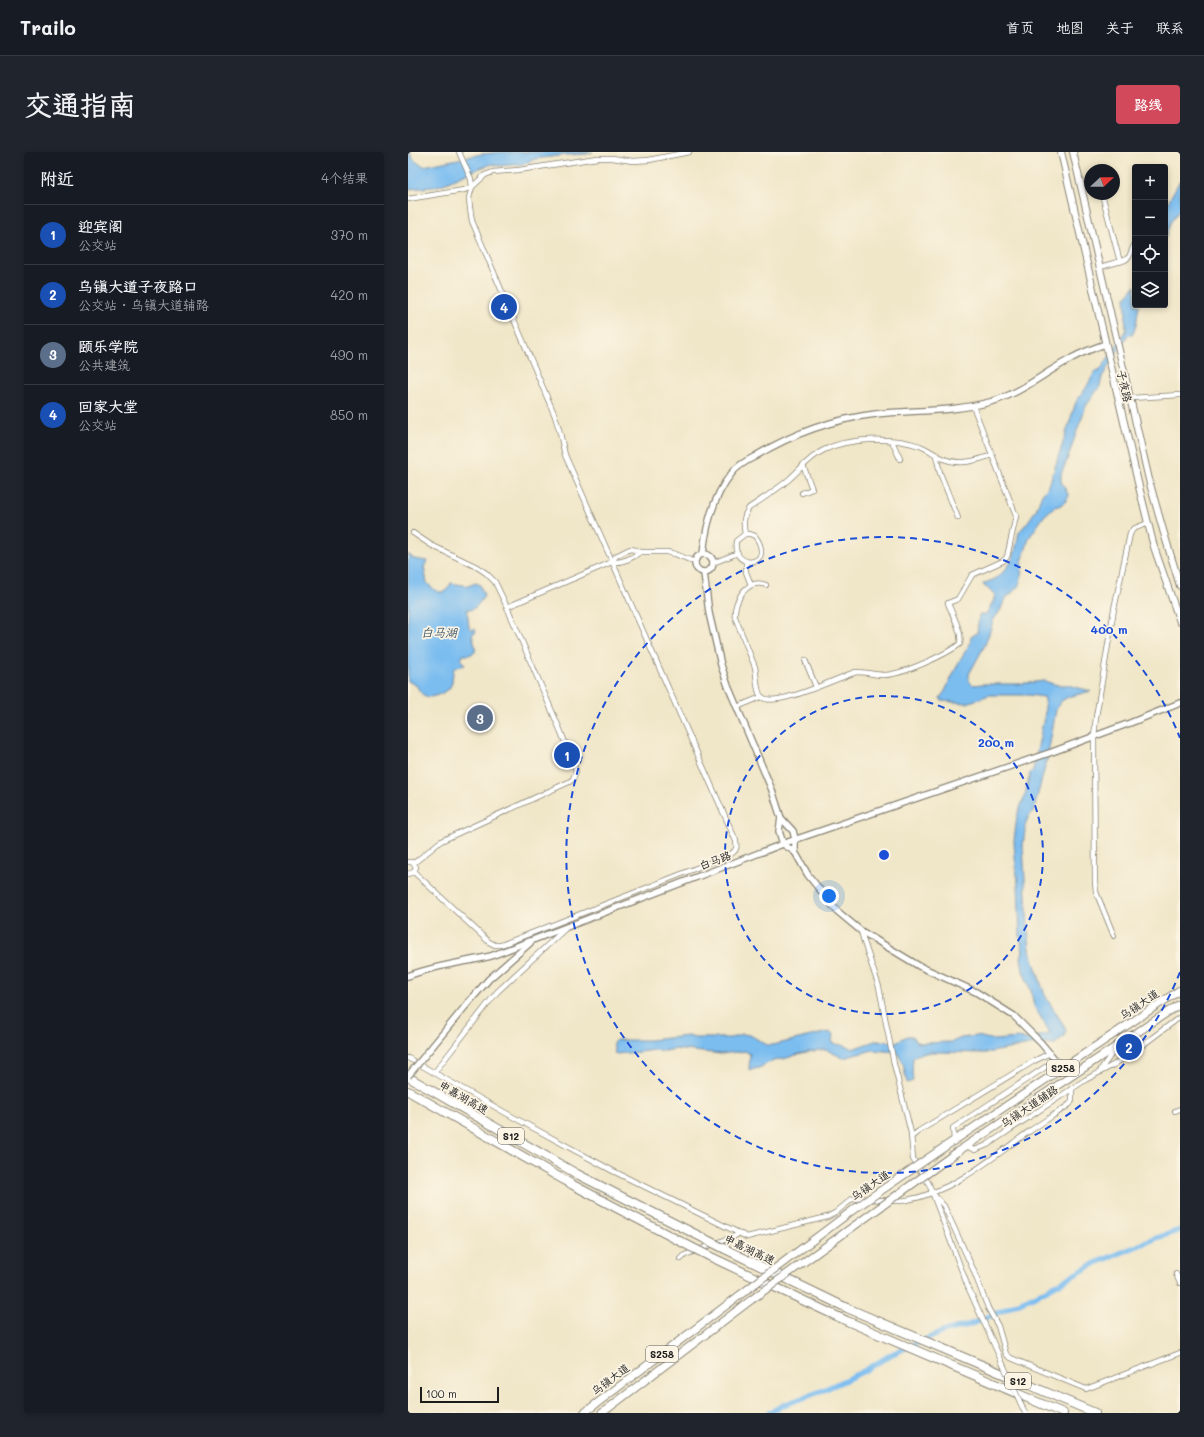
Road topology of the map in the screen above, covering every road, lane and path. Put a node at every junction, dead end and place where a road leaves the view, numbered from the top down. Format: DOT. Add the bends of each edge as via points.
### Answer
graph roads {
  1 [pos="459,152"];
  2 [pos="689,152"];
  3 [pos="1061,152"];
  4 [pos="1073,152"];
  5 [pos="472,186"];
  6 [pos="408,199"];
  7 [pos="1104,200"];
  8 [pos="1132,250"];
  9 [pos="1120,262"];
  10 [pos="1100,267"];
  11 [pos="1105,344"];
  12 [pos="1180,395"];
  13 [pos="1131,398"];
  14 [pos="973,406"];
  15 [pos="1134,415"];
  16 [pos="1122,418"];
  17 [pos="892,441"];
  18 [pos="936,455"];
  19 [pos="992,456"];
  20 [pos="900,459"];
  21 [pos="803,465"];
  22 [pos="802,494"];
  23 [pos="958,518"];
  24 [pos="1148,523"];
  25 [pos="413,533"];
  26 [pos="745,534"];
  27 [pos="624,552"];
  28 [pos="640,552"];
  29 [pos="738,552"];
  30 [pos="703,554"];
  31 [pos="627,559"];
  32 [pos="612,562"];
  33 [pos="695,562"];
  34 [pos="746,562"];
  35 [pos="713,563"];
  36 [pos="704,572"];
  37 [pos="752,585"];
  38 [pos="766,585"];
  39 [pos="1180,586"];
  40 [pos="507,608"];
  41 [pos="1180,622"];
  42 [pos="805,660"];
  43 [pos="816,687"];
  44 [pos="761,697"];
  45 [pos="1180,703"];
  46 [pos="737,707"];
  47 [pos="1094,737"];
  48 [pos="781,818"];
  49 [pos="795,839"];
  50 [pos="783,844"];
  51 [pos="795,852"];
  52 [pos="408,862"];
  53 [pos="414,863"];
  54 [pos="414,872"];
  55 [pos="408,874"];
  56 [pos="566,928"];
  57 [pos="861,931"];
  58 [pos="1114,936"];
  59 [pos="533,940"];
  60 [pos="408,976"];
  61 [pos="1180,990"];
  62 [pos="1174,994"];
  63 [pos="1180,1004"];
  64 [pos="1180,1017"];
  65 [pos="1118,1044"];
  66 [pos="1049,1052"];
  67 [pos="408,1058"];
  68 [pos="1056,1060"];
  69 [pos="1062,1068"];
  70 [pos="1100,1071"];
  71 [pos="434,1073"];
  72 [pos="408,1076"];
  73 [pos="1072,1088"];
  74 [pos="408,1091"];
  75 [pos="1180,1109"];
  76 [pos="1175,1112"];
  77 [pos="911,1138"];
  78 [pos="954,1140"];
  79 [pos="966,1146"];
  80 [pos="932,1194"];
  81 [pos="739,1233"];
  82 [pos="681,1259"];
  83 [pos="1176,1274"];
  84 [pos="1180,1284"];
  85 [pos="1180,1353"];
  86 [pos="584,1413"];
  87 [pos="602,1413"];
  88 [pos="1025,1413"];
  89 [pos="1063,1413"];
  90 [pos="1095,1413"];
  1 -- 5 [label="street"];
  2 -- 5 [label="street" via="649,160 597,158 493,172"];
  3 -- 11 [label="main road, 子夜路"];
  4 -- 10 [label="main road, 子夜路"];
  5 -- 6 [label="street" via="464,190"];
  5 -- 32 [label="street" via="469,198 472,221 555,416 565,455"];
  7 -- 9 [label="street"];
  8 -- 9 [label="street" via="1129,257"];
  9 -- 10 [label="street"];
  10 -- 13 [label="main road, 子夜路"];
  11 -- 14 [label="street" via="1084,351 1012,394"];
  11 -- 16 [label="main road, 子夜路"];
  12 -- 13 [label="street"];
  13 -- 15 [label="main road, 子夜路"];
  14 -- 19 [label="street"];
  14 -- 30 [label="street" via="874,414 847,419 807,431 765,450 743,463 723,486 709,520"];
  15 -- 16 [label="main road"];
  15 -- 39 [label="main road, 子夜路" via="1159,516"];
  16 -- 24 [label="main road, 子夜路"];
  17 -- 18 [label="street" via="921,447"];
  17 -- 20 [label="street"];
  17 -- 21 [label="street" via="862,441 834,446 824,449"];
  18 -- 19 [label="street" via="943,459 964,462"];
  18 -- 23 [label="street" via="940,473"];
  19 -- 43 [label="street" via="1016,516 1007,557 972,575 958,600 948,603 962,639 960,644 928,662 898,673 884,675 856,672"];
  21 -- 22 [label="street" via="812,489"];
  21 -- 26 [label="street" via="774,491 749,508 744,519"];
  24 -- 41 [label="main road, 子夜路"];
  24 -- 47 [label="street" via="1133,529 1130,534 1109,637"];
  25 -- 40 [label="street" via="486,573 498,588"];
  26 -- 29 [label="street" via="736,541"];
  26 -- 34 [label="street" via="755,536 762,550 758,558"];
  27 -- 28 [label="street" via="630,549"];
  27 -- 31 [label="street"];
  27 -- 32 [label="street" via="616,556"];
  28 -- 31 [label="street"];
  28 -- 33 [label="street" via="667,552"];
  29 -- 34 [label="street"];
  29 -- 35 [label="street"];
  30 -- 33 [label="street" via="697,557"];
  30 -- 35 [label="street" via="709,556"];
  31 -- 32 [label="street"];
  32 -- 40 [label="street"];
  32 -- 54 [label="street" via="736,841 735,851 495,945"];
  33 -- 36 [label="street" via="698,571"];
  34 -- 37 [label="street" via="746,572"];
  35 -- 36 [label="street" via="709,571"];
  36 -- 46 [label="street" via="715,646"];
  37 -- 38 [label="street"];
  37 -- 44 [label="street" via="741,594 734,611 755,667"];
  40 -- 53 [label="street" via="575,767 575,775 564,784 441,841"];
  42 -- 43 [label="street"];
  43 -- 44 [label="street" via="782,699"];
  44 -- 46 [label="street"];
  45 -- 47 [label="street, 白马路"];
  46 -- 48 [label="street"];
  47 -- 49 [label="street, 白马路"];
  47 -- 58 [label="street" via="1096,892"];
  48 -- 49 [label="street" via="793,831"];
  48 -- 50 [label="street" via="779,831"];
  49 -- 50 [label="street, 白马路"];
  49 -- 51 [label="street"];
  50 -- 51 [label="street"];
  50 -- 56 [label="street, 白马路"];
  51 -- 57 [label="street" via="808,875 837,911"];
  52 -- 53 [label="street"];
  53 -- 54 [label="street"];
  54 -- 55 [label="street"];
  56 -- 59 [label="street, 白马路"];
  56 -- 71 [label="street" via="496,992"];
  57 -- 66 [label="street" via="919,966 976,992 1014,1016"];
  57 -- 77 [label="street" via="879,986"];
  59 -- 60 [label="street, 白马路" via="491,956 437,966"];
  59 -- 72 [label="street, bridge" via="489,979"];
  61 -- 62 [label="main road, 乌镇大道 / S258"];
  62 -- 63 [label="main road"];
  62 -- 69 [label="main road, 乌镇大道 / S258"];
  63 -- 65 [label="main road, 乌镇大道 / S258"];
  64 -- 70 [label="street, 乌镇大道辅路" via="1115,1064"];
  65 -- 70 [label="street"];
  65 -- 79 [label="main road, 乌镇大道 / S258"];
  66 -- 68 [label="street"];
  66 -- 77 [label="street"];
  67 -- 71 [label="street"];
  68 -- 69 [label="street"];
  68 -- 78 [label="street" via="954,1128"];
  69 -- 78 [label="main road, 乌镇大道 / S258"];
  70 -- 73 [label="street, 乌镇大道辅路"];
  71 -- 81 [label="street" via="613,1171"];
  72 -- 90 [label="highway, 申嘉湖高速 / S12, bridge" via="523,1144 725,1249 906,1334"];
  73 -- 79 [label="street, 乌镇大道辅路" via="980,1149"];
  73 -- 80 [label="street" via="1070,1104 977,1168"];
  74 -- 89 [label="highway, S12, bridge" via="610,1205 709,1256 889,1340"];
  75 -- 76 [label="street"];
  77 -- 80 [label="street" via="913,1159 929,1184"];
  78 -- 86 [label="main road, 乌镇大道 / S258, bridge" via="857,1207"];
  79 -- 87 [label="main road, 乌镇大道 / S258, bridge" via="751,1300"];
  80 -- 81 [label="street" via="901,1201 855,1198 823,1219 751,1237"];
  80 -- 85 [label="street" via="944,1206 996,1323 1006,1354 1011,1358 1086,1389"];
  80 -- 88 [label="street, bridge" via="968,1287"];
  81 -- 82 [label="street" via="685,1255"];
  83 -- 84 [label="street"];
}
